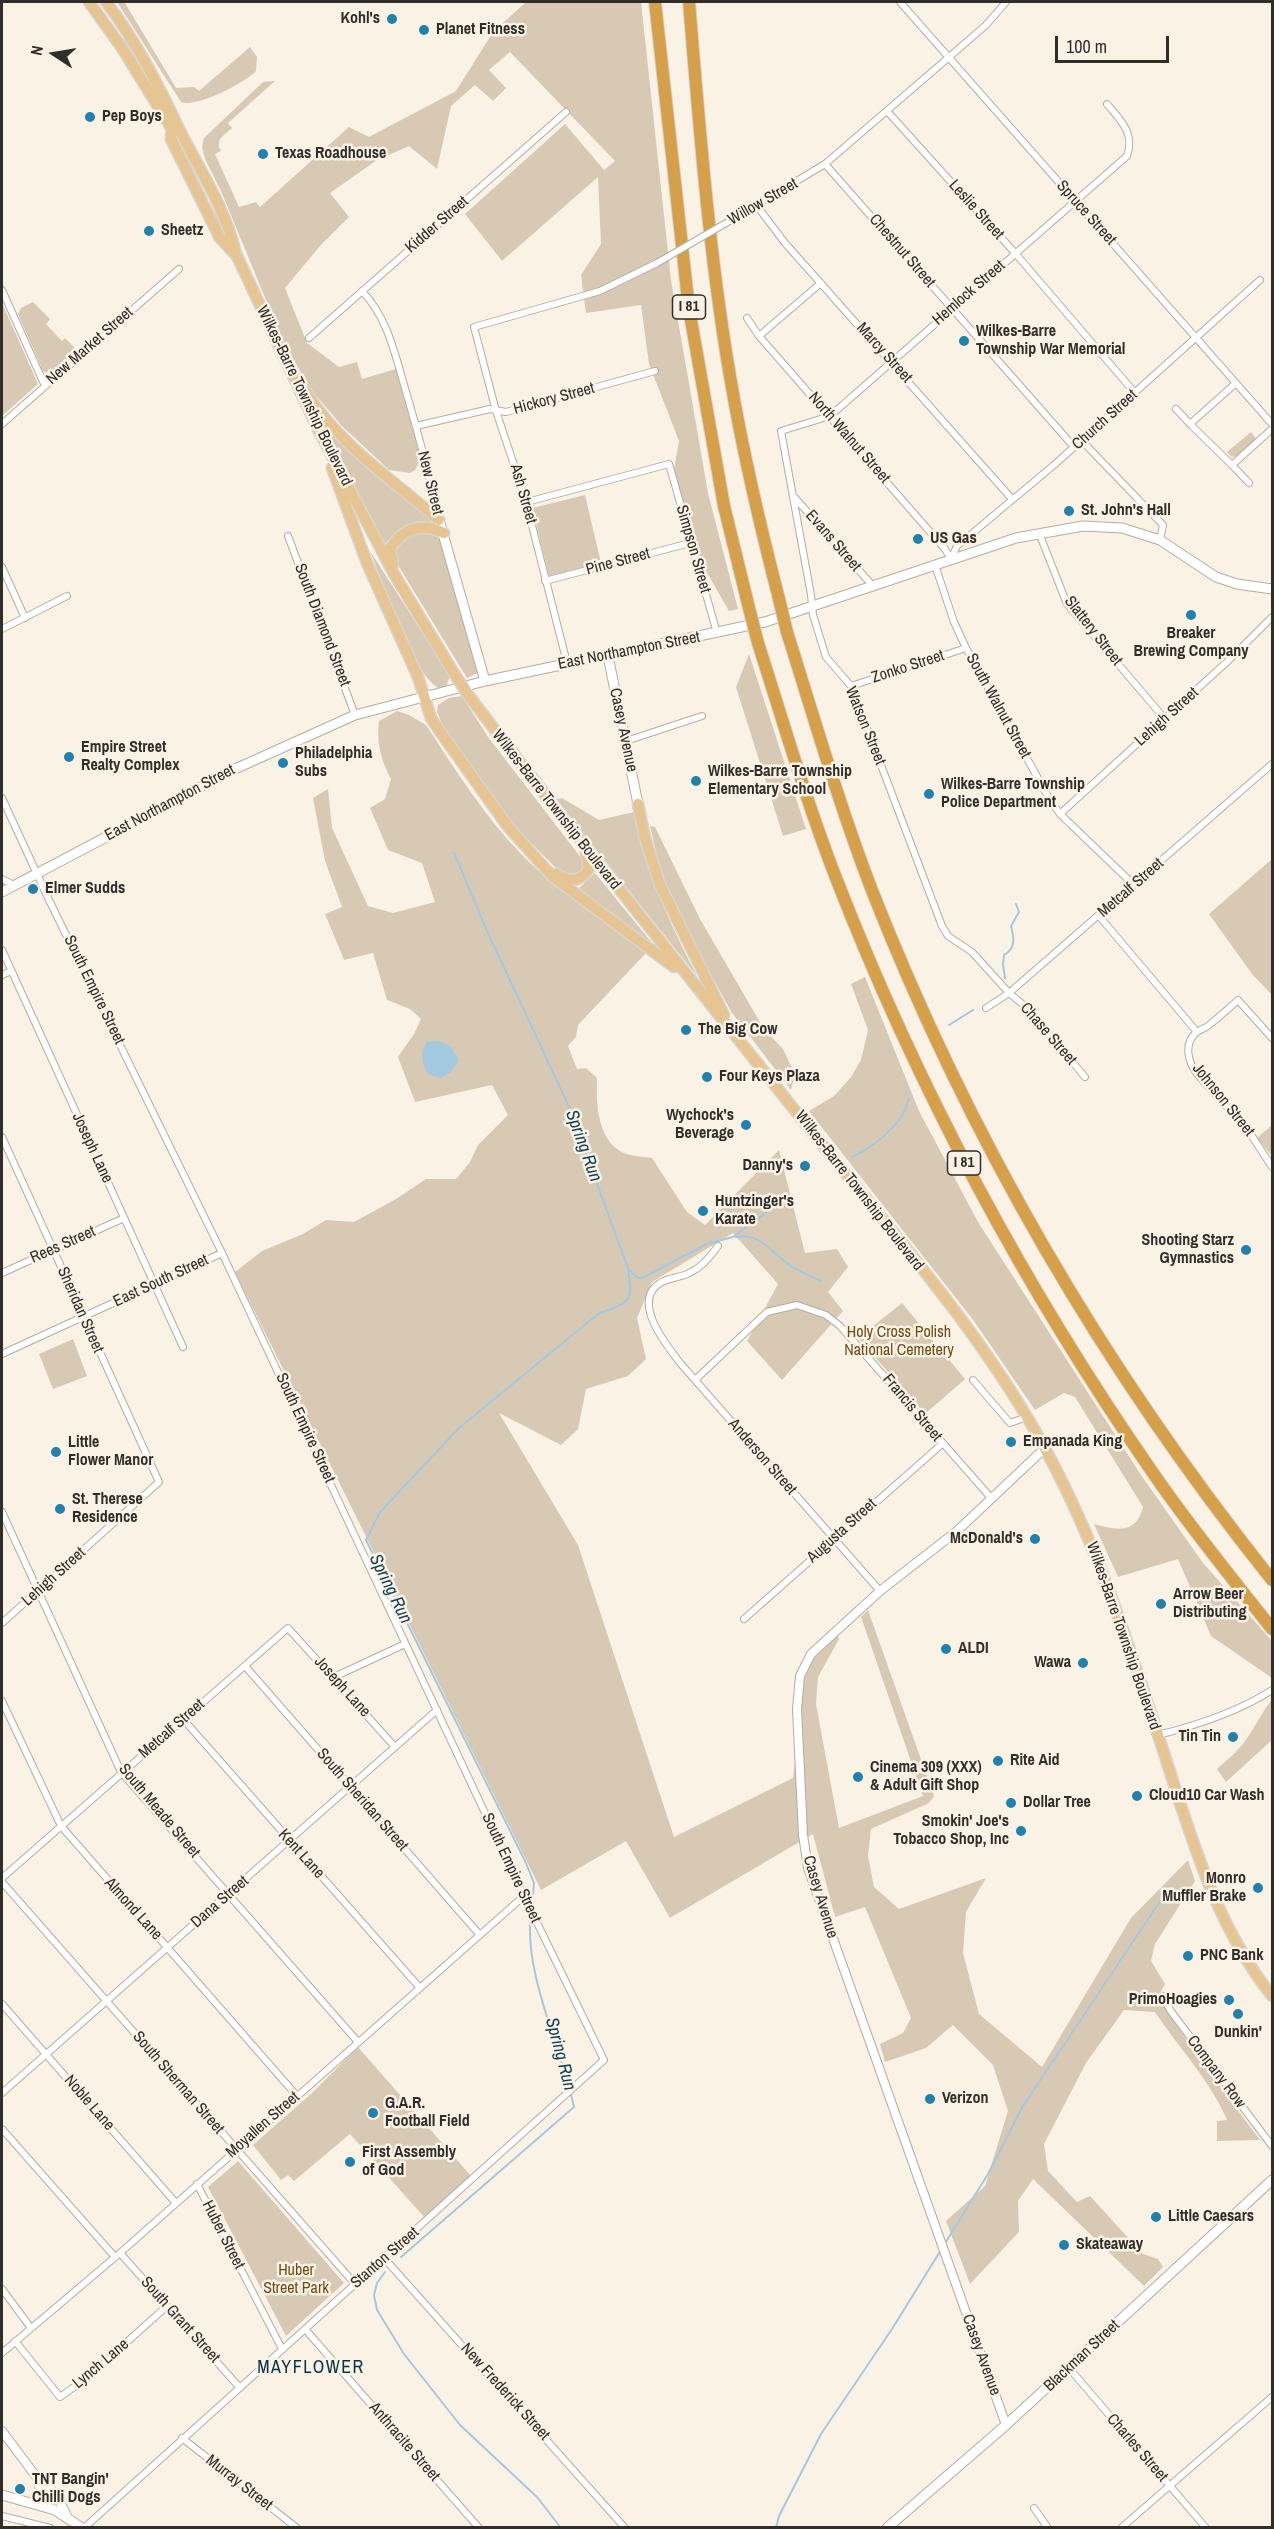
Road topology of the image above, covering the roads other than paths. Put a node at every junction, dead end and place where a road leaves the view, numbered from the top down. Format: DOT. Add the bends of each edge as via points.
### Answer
graph roads {
  1 [pos="89,2"];
  2 [pos="106,2"];
  3 [pos="654,2"];
  4 [pos="689,2"];
  5 [pos="900,2"];
  6 [pos="1006,2"];
  7 [pos="948,58"];
  8 [pos="1107,104"];
  9 [pos="887,111"];
  10 [pos="566,112"];
  11 [pos="825,164"];
  12 [pos="1075,199"];
  13 [pos="757,206"];
  14 [pos="1015,253"];
  15 [pos="236,254"];
  16 [pos="179,269"];
  17 [pos="1260,280"];
  18 [pos="821,283"];
  19 [pos="2,290"];
  20 [pos="362,291"];
  21 [pos="952,308"];
  22 [pos="747,318"];
  23 [pos="474,327"];
  24 [pos="759,336"];
  25 [pos="309,338"];
  26 [pos="1196,338"];
  27 [pos="286,358"];
  28 [pos="892,361"];
  29 [pos="655,371"];
  30 [pos="1236,384"];
  31 [pos="45,386"];
  32 [pos="1135,393"];
  33 [pos="1176,409"];
  34 [pos="496,411"];
  35 [pos="830,416"];
  36 [pos="2,424"];
  37 [pos="1190,424"];
  38 [pos="416,426"];
  39 [pos="1272,426"];
  40 [pos="318,429"];
  41 [pos="781,431"];
  42 [pos="1082,441"];
  43 [pos="1074,447"];
  44 [pos="1232,465"];
  45 [pos="1249,483"];
  46 [pos="794,497"];
  47 [pos="1012,499"];
  48 [pos="527,502"];
  49 [pos="440,520"];
  50 [pos="444,533"];
  51 [pos="1039,533"];
  52 [pos="288,536"];
  53 [pos="1160,540"];
  54 [pos="690,543"];
  55 [pos="951,559"];
  56 [pos="935,565"];
  57 [pos="2,567"];
  58 [pos="394,574"];
  59 [pos="545,581"];
  60 [pos="872,585"];
  61 [pos="1272,589"];
  62 [pos="67,596"];
  63 [pos="812,605"];
  64 [pos="1272,617"];
  65 [pos="25,618"];
  66 [pos="2,629"];
  67 [pos="717,633"];
  68 [pos="966,648"];
  69 [pos="608,656"];
  70 [pos="567,663"];
  71 [pos="485,681"];
  72 [pos="851,686"];
  73 [pos="425,698"];
  74 [pos="355,715"];
  75 [pos="702,716"];
  76 [pos="1165,719"];
  77 [pos="626,741"];
  78 [pos="1272,764"];
  79 [pos="2,798"];
  80 [pos="638,804"];
  81 [pos="1060,814"];
  82 [pos="583,846"];
  83 [pos="546,867"];
  84 [pos="37,874"];
  85 [pos="2,879"];
  86 [pos="14,885"];
  87 [pos="1134,885"];
  88 [pos="2,892"];
  89 [pos="1099,916"];
  90 [pos="2,950"];
  91 [pos="11,971"];
  92 [pos="684,974"];
  93 [pos="2,975"];
  94 [pos="1009,993"];
  95 [pos="986,1008"];
  96 [pos="730,1029"];
  97 [pos="1197,1032"];
  98 [pos="1272,1038"];
  99 [pos="1085,1077"];
  100 [pos="2,1137"];
  101 [pos="1272,1167"];
  102 [pos="124,1218"];
  103 [pos="718,1246"];
  104 [pos="53,1249"];
  105 [pos="222,1253"];
  106 [pos="2,1273"];
  107 [pos="155,1285"];
  108 [pos="84,1317"];
  109 [pos="183,1347"];
  110 [pos="2,1354"];
  111 [pos="695,1380"];
  112 [pos="973,1380"];
  113 [pos="1027,1417"];
  114 [pos="942,1444"];
  115 [pos="1045,1448"];
  116 [pos="159,1482"];
  117 [pos="992,1499"];
  118 [pos="2,1512"];
  119 [pos="833,1539"];
  120 [pos="1272,1580"];
  121 [pos="38,1591"];
  122 [pos="880,1591"];
  123 [pos="744,1619"];
  124 [pos="2,1623"];
  125 [pos="288,1628"];
  126 [pos="1272,1629"];
  127 [pos="405,1644"];
  128 [pos="245,1665"];
  129 [pos="334,1677"];
  130 [pos="1272,1690"];
  131 [pos="2,1701"];
  132 [pos="437,1710"];
  133 [pos="183,1719"];
  134 [pos="1158,1735"];
  135 [pos="395,1748"];
  136 [pos="121,1773"];
  137 [pos="350,1786"];
  138 [pos="61,1826"];
  139 [pos="289,1840"];
  140 [pos="2,1878"];
  141 [pos="2,1882"];
  142 [pos="230,1894"];
  143 [pos="524,1896"];
  144 [pos="479,1934"];
  145 [pos="168,1948"];
  146 [pos="420,1988"];
  147 [pos="1163,1996"];
  148 [pos="1272,1996"];
  149 [pos="105,2001"];
  150 [pos="2,2004"];
  151 [pos="358,2042"];
  152 [pos="46,2054"];
  153 [pos="604,2060"];
  154 [pos="2,2093"];
  155 [pos="297,2096"];
  156 [pos="2,2128"];
  157 [pos="1272,2146"];
  158 [pos="237,2149"];
  159 [pos="1272,2180"];
  160 [pos="197,2184"];
  161 [pos="175,2202"];
  162 [pos="118,2255"];
  163 [pos="384,2258"];
  164 [pos="355,2284"];
  165 [pos="2,2289"];
  166 [pos="2,2296"];
  167 [pos="167,2306"];
  168 [pos="15,2307"];
  169 [pos="31,2328"];
  170 [pos="305,2329"];
  171 [pos="15,2342"];
  172 [pos="282,2349"];
  173 [pos="2,2353"];
  174 [pos="1068,2368"];
  175 [pos="240,2388"];
  176 [pos="1272,2397"];
  177 [pos="1006,2425"];
  178 [pos="2,2432"];
  179 [pos="182,2438"];
  180 [pos="38,2479"];
  181 [pos="1169,2485"];
  182 [pos="2,2495"];
  183 [pos="42,2505"];
  184 [pos="1034,2508"];
  185 [pos="2,2516"];
  186 [pos="67,2516"];
  187 [pos="475,2526"];
  188 [pos="50,2528"];
  189 [pos="83,2528"];
  190 [pos="297,2528"];
  191 [pos="625,2528"];
  192 [pos="887,2528"];
  193 [pos="1048,2528"];
  194 [pos="1121,2528"];
  195 [pos="1206,2528"];
  1 -- 15 [label="main road, Wilkes-Barre Township Boulevard" via="172,129 171,139 220,238"];
  2 -- 15 [label="main road, Wilkes-Barre Township Boulevard" via="157,80 219,204"];
  3 -- 126 [label="highway, I 81, bridge" via="689,309 724,506 758,643 836,878 900,1031 1025,1274 1079,1363 1192,1528"];
  4 -- 120 [label="highway, I 81, bridge" via="702,153 727,353 751,480 788,632 836,790 871,888 918,1001 983,1134 1051,1259 1182,1464"];
  5 -- 7 [label="street, Spruce Street"];
  6 -- 7 [label="street, Willow Street"];
  7 -- 9 [label="street, Willow Street"];
  7 -- 12 [label="street, Spruce Street"];
  8 -- 12 [label="street, Hemlock Street" via="1128,129 1131,144 1127,156"];
  9 -- 11 [label="street, Willow Street"];
  9 -- 14 [label="street, Leslie Street"];
  10 -- 20 [label="street, Kidder Street"];
  11 -- 13 [label="street, Willow Street"];
  11 -- 21 [label="street, Chestnut Street"];
  12 -- 14 [label="street, Hemlock Street"];
  12 -- 26 [label="street, Spruce Street"];
  13 -- 18 [label="street, Marcy Street"];
  13 -- 23 [label="street, Willow Street, bridge" via="600,291"];
  14 -- 21 [label="street, Hemlock Street"];
  14 -- 32 [label="street, Leslie Street"];
  15 -- 27 [label="main road, Wilkes-Barre Township Boulevard"];
  16 -- 31 [label="street, New Market Street"];
  17 -- 26 [label="street, Church Street"];
  18 -- 24 [label="street"];
  18 -- 28 [label="street, Marcy Street"];
  19 -- 31 [label="street"];
  20 -- 25 [label="street, Kidder Street"];
  20 -- 38 [label="street, New Street" via="384,322"];
  21 -- 28 [label="street, Hemlock Street"];
  21 -- 43 [label="street, Chestnut Street"];
  22 -- 24 [label="street, North Walnut Street"];
  23 -- 34 [label="street, Ash Street"];
  24 -- 35 [label="street, North Walnut Street"];
  26 -- 30 [label="street, Spruce Street"];
  26 -- 32 [label="street, Church Street"];
  27 -- 40 [label="main road, Wilkes-Barre Township Boulevard"];
  27 -- 49 [label="main road" via="327,419"];
  28 -- 35 [label="street, Hemlock Street"];
  28 -- 47 [label="street, Marcy Street"];
  29 -- 34 [label="street, Hickory Street" via="506,412"];
  30 -- 37 [label="street"];
  30 -- 39 [label="street, Spruce Street"];
  31 -- 36 [label="street, New Market Street"];
  32 -- 42 [label="street, Church Street"];
  33 -- 37 [label="street"];
  34 -- 38 [label="street, Hickory Street" via="490,409"];
  34 -- 48 [label="street, Ash Street"];
  35 -- 41 [label="street, Hemlock Street"];
  35 -- 55 [label="street, North Walnut Street"];
  37 -- 44 [label="street"];
  38 -- 49 [label="street, New Street"];
  39 -- 44 [label="street"];
  40 -- 58 [label="main road, Wilkes-Barre Township Boulevard"];
  40 -- 73 [label="main road" via="367,563"];
  41 -- 46 [label="street, Watson Street"];
  42 -- 43 [label="street, Church Street"];
  42 -- 53 [label="street" via="1163,525"];
  43 -- 47 [label="street, Church Street"];
  44 -- 45 [label="street"];
  46 -- 60 [label="street, Evans Street"];
  46 -- 63 [label="street, Watson Street"];
  47 -- 55 [label="street, Church Street" via="957,546"];
  48 -- 54 [label="street, Simpson Street" via="669,464"];
  48 -- 59 [label="street, Ash Street"];
  49 -- 50 [label="main road, New Street"];
  50 -- 58 [label="main road" via="429,526 404,533 390,549"];
  50 -- 71 [label="main road, New Street"];
  51 -- 53 [label="main road, East Northampton Street" via="1102,526"];
  51 -- 55 [label="main road, East Northampton Street"];
  51 -- 76 [label="street, Slattery Street" via="1067,604"];
  52 -- 74 [label="street, South Diamond Street"];
  53 -- 61 [label="main road, East Northampton Street" via="1216,577"];
  54 -- 59 [label="street, Pine Street"];
  54 -- 67 [label="street, Simpson Street"];
  55 -- 56 [label="main road, East Northampton Street"];
  56 -- 60 [label="main road, East Northampton Street"];
  56 -- 68 [label="street, South Walnut Street"];
  57 -- 65 [label="street"];
  58 -- 82 [label="main road, Wilkes-Barre Township Boulevard, bridge" via="454,675"];
  59 -- 70 [label="street, Ash Street"];
  60 -- 63 [label="main road, East Northampton Street"];
  62 -- 65 [label="street"];
  63 -- 67 [label="main road, East Northampton Street" via="765,622"];
  63 -- 72 [label="street, Watson Street" via="826,657"];
  64 -- 76 [label="street, Lehigh Street"];
  65 -- 66 [label="street"];
  67 -- 69 [label="main road, East Northampton Street"];
  68 -- 72 [label="street, Zonko Street"];
  68 -- 81 [label="street, South Walnut Street"];
  69 -- 70 [label="main road, East Northampton Street"];
  69 -- 77 [label="main road, Casey Avenue"];
  70 -- 71 [label="main road, East Northampton Street"];
  71 -- 73 [label="main road, East Northampton Street"];
  72 -- 94 [label="street, Watson Street" via="942,926"];
  73 -- 74 [label="main road, East Northampton Street"];
  73 -- 83 [label="main road" via="436,725 485,797"];
  74 -- 84 [label="main road, East Northampton Street" via="235,769"];
  75 -- 77 [label="street"];
  76 -- 81 [label="street, Lehigh Street"];
  77 -- 80 [label="main road, Casey Avenue"];
  78 -- 87 [label="street, Metcalf Street"];
  79 -- 84 [label="street, South Empire Street"];
  80 -- 96 [label="main road" via="660,885"];
  81 -- 87 [label="street, South Walnut Street"];
  82 -- 83 [label="main road" via="589,869 577,880 565,879"];
  82 -- 92 [label="main road, Wilkes-Barre Township Boulevard"];
  83 -- 92 [label="main road" via="552,876"];
  84 -- 86 [label="main road, East Northampton Street"];
  84 -- 105 [label="street, South Empire Street"];
  85 -- 86 [label="street"];
  86 -- 88 [label="main road, East Northampton Street"];
  87 -- 89 [label="street, Metcalf Street"];
  89 -- 94 [label="street, Metcalf Street"];
  89 -- 97 [label="street"];
  90 -- 91 [label="street, Joseph Lane"];
  91 -- 93 [label="street"];
  91 -- 102 [label="street, Joseph Lane"];
  92 -- 96 [label="main road, Wilkes-Barre Township Boulevard"];
  94 -- 95 [label="street, Metcalf Street"];
  94 -- 99 [label="street, Chase Street" via="1026,1007"];
  96 -- 113 [label="main road, Wilkes-Barre Township Boulevard" via="959,1317"];
  97 -- 98 [label="street" via="1238,1000"];
  97 -- 101 [label="street, Johnson Street" via="1190,1040 1192,1067 1248,1130"];
  100 -- 104 [label="street, Sheridan Street"];
  102 -- 104 [label="street, Rees Street"];
  102 -- 107 [label="street, Joseph Lane"];
  103 -- 111 [label="street, Anderson Street" via="691,1272 660,1283 649,1303 651,1317 671,1352"];
  104 -- 106 [label="street, Rees Street"];
  104 -- 108 [label="street, Sheridan Street"];
  105 -- 107 [label="street, East South Street"];
  105 -- 127 [label="street, South Empire Street"];
  107 -- 108 [label="street, East South Street"];
  107 -- 109 [label="street, Joseph Lane"];
  108 -- 110 [label="street, East South Street"];
  108 -- 116 [label="street, Sheridan Street"];
  111 -- 114 [label="street, Francis Street" via="767,1312 797,1305 826,1315 840,1326"];
  111 -- 119 [label="street, Anderson Street"];
  112 -- 113 [label="street" via="1010,1423"];
  113 -- 115 [label="main road, Wilkes-Barre Township Boulevard"];
  114 -- 117 [label="street, Francis Street"];
  114 -- 119 [label="street, Augusta Street"];
  115 -- 117 [label="street, Casey Avenue"];
  115 -- 134 [label="main road, Wilkes-Barre Township Boulevard" via="1108,1583"];
  116 -- 121 [label="street, Lehigh Street"];
  117 -- 122 [label="street, Casey Avenue"];
  118 -- 121 [label="street, South Meade Street"];
  119 -- 122 [label="street, Anderson Street"];
  119 -- 123 [label="street, Augusta Street"];
  121 -- 124 [label="street, Lehigh Street"];
  121 -- 136 [label="street, South Meade Street"];
  122 -- 177 [label="street, Casey Avenue" via="810,1654 800,1676 797,1731 806,1855"];
  125 -- 128 [label="street, Metcalf Street"];
  125 -- 129 [label="street, Joseph Lane"];
  127 -- 129 [label="street"];
  127 -- 132 [label="street, South Empire Street"];
  128 -- 133 [label="street, Metcalf Street"];
  128 -- 137 [label="street, South Sheridan Street"];
  129 -- 135 [label="street, Joseph Lane"];
  130 -- 134 [label="street" via="1194,1726"];
  131 -- 138 [label="street, Almond Lane"];
  132 -- 135 [label="street, Dana Street"];
  132 -- 143 [label="street, South Empire Street"];
  133 -- 136 [label="street, Metcalf Street"];
  133 -- 139 [label="street, Kent Lane"];
  134 -- 148 [label="main road, Wilkes-Barre Township Boulevard" via="1222,1916"];
  135 -- 137 [label="street, Dana Street"];
  136 -- 138 [label="street, Metcalf Street"];
  136 -- 142 [label="street, South Meade Street"];
  137 -- 139 [label="street, Dana Street"];
  137 -- 144 [label="street, South Sheridan Street"];
  138 -- 140 [label="street, Metcalf Street"];
  138 -- 145 [label="street, Almond Lane"];
  139 -- 142 [label="street, Dana Street"];
  139 -- 146 [label="street, Kent Lane"];
  141 -- 149 [label="street, South Sherman Street"];
  142 -- 145 [label="street, Dana Street"];
  142 -- 151 [label="street, South Meade Street"];
  143 -- 144 [label="street, Moyallen Street"];
  143 -- 153 [label="street, South Empire Street"];
  144 -- 146 [label="street, Moyallen Street"];
  145 -- 149 [label="street, Dana Street"];
  145 -- 155 [label="street, Almond Lane"];
  146 -- 151 [label="street, Moyallen Street"];
  147 -- 157 [label="street, Company Row"];
  149 -- 152 [label="street, Dana Street"];
  149 -- 158 [label="street, South Sherman Street"];
  150 -- 152 [label="street, Noble Lane"];
  151 -- 155 [label="street, Moyallen Street"];
  152 -- 154 [label="street, Dana Street"];
  152 -- 161 [label="street, Noble Lane"];
  153 -- 163 [label="street, Stanton Street"];
  155 -- 158 [label="street, Moyallen Street"];
  156 -- 162 [label="street, South Grant Street"];
  158 -- 160 [label="street, Moyallen Street"];
  158 -- 164 [label="street, South Sherman Street"];
  159 -- 174 [label="main road, Blackman Street"];
  160 -- 161 [label="street, Moyallen Street"];
  160 -- 172 [label="street, Huber Street"];
  161 -- 162 [label="street, Moyallen Street"];
  162 -- 167 [label="street, South Grant Street"];
  162 -- 169 [label="street, Moyallen Street"];
  163 -- 164 [label="street, Stanton Street"];
  163 -- 191 [label="street, New Frederick Street"];
  164 -- 170 [label="street, Stanton Street"];
  165 -- 168 [label="street"];
  166 -- 168 [label="street"];
  167 -- 171 [label="street, Lynch Lane" via="60,2397"];
  167 -- 175 [label="street, South Grant Street"];
  168 -- 169 [label="street"];
  169 -- 171 [label="street, Moyallen Street"];
  170 -- 172 [label="street, Stanton Street"];
  170 -- 187 [label="street, Anthracite Street"];
  171 -- 173 [label="street, Moyallen Street"];
  172 -- 175 [label="street, Stanton Street"];
  174 -- 177 [label="main road, Blackman Street"];
  174 -- 181 [label="street, Charles Street"];
  175 -- 179 [label="street, Stanton Street"];
  176 -- 181 [label="street"];
  177 -- 192 [label="main road, Blackman Street"];
  178 -- 180 [label="street"];
  179 -- 189 [label="street, Stanton Street"];
  179 -- 190 [label="street, Murray Street"];
  180 -- 183 [label="street"];
  180 -- 186 [label="street" via="56,2497"];
  181 -- 194 [label="street"];
  181 -- 195 [label="street, Charles Street"];
  182 -- 183 [label="main road"];
  183 -- 186 [label="main road"];
  184 -- 193 [label="street"];
  185 -- 188 [label="street"];
  186 -- 189 [label="main road"];
}
